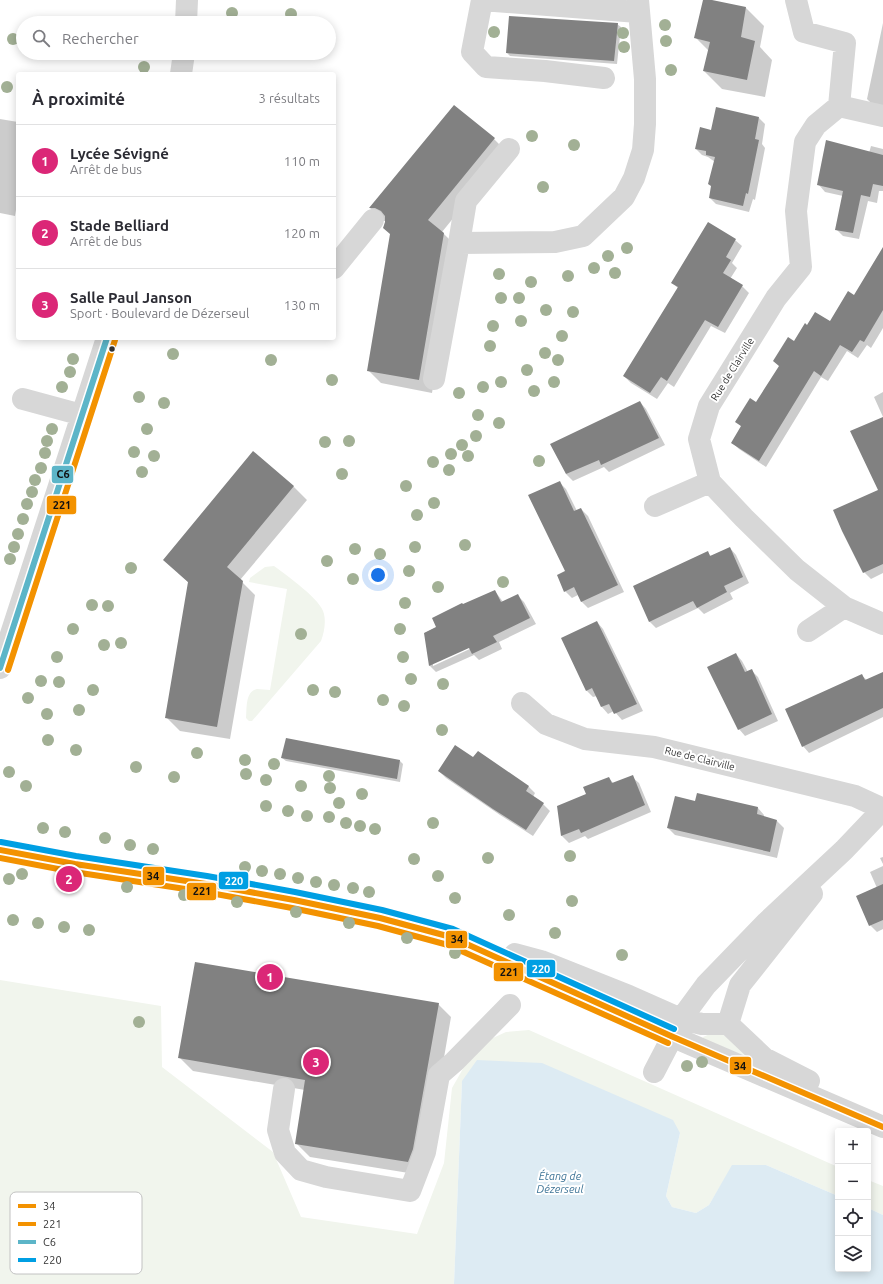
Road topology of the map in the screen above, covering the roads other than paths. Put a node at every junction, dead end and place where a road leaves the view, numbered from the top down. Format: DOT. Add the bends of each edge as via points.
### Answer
graph roads {
  1 [pos="187,0"];
  2 [pos="796,0"];
  3 [pos="638,6"];
  4 [pos="186,16"];
  5 [pos="183,60"];
  6 [pos="182,72"];
  7 [pos="604,78"];
  8 [pos="839,106"];
  9 [pos="883,116"];
  10 [pos="508,150"];
  11 [pos="373,220"];
  12 [pos="459,243"];
  13 [pos="336,266"];
  14 [pos="106,340"];
  15 [pos="434,378"];
  16 [pos="23,399"];
  17 [pos="82,415"];
  18 [pos="710,482"];
  19 [pos="655,506"];
  20 [pos="844,607"];
  21 [pos="883,624"];
  22 [pos="808,631"];
  23 [pos="0,668"];
  24 [pos="522,703"];
  25 [pos="883,809"];
  26 [pos="0,850"];
  27 [pos="844,850"];
  28 [pos="510,1005"];
  29 [pos="728,1024"];
  30 [pos="676,1028"];
  31 [pos="654,1072"];
  32 [pos="284,1089"];
  33 [pos="883,1119"];
  34 [pos="883,1127"];
  1 -- 4 [label="street"];
  2 -- 8 [label="street" via="804,32 845,43"];
  3 -- 7 [label="street" via="482,0 472,52 486,67"];
  3 -- 12 [label="street" via="645,79 645,124 643,150 634,178 624,197 583,236 555,242"];
  5 -- 6 [label="street"];
  8 -- 9 [label="street"];
  8 -- 18 [label="street, Rue de Clairville" via="816,125 805,142 796,211 801,267 776,298 709,406 699,439"];
  10 -- 12 [label="street" via="466,201"];
  11 -- 13 [label="street"];
  12 -- 15 [label="street"];
  14 -- 17 [label="street"];
  16 -- 17 [label="street"];
  17 -- 23 [label="street"];
  18 -- 19 [label="street"];
  18 -- 20 [label="street" via="797,570"];
  20 -- 21 [label="street"];
  20 -- 22 [label="street"];
  24 -- 25 [label="street, Rue de Clairville" via="546,724 585,739 654,747 855,796"];
  25 -- 27 [label="street, Rue de Clairville"];
  26 -- 30 [label="street" via="206,884 380,918 451,937"];
  27 -- 29 [label="street, Rue de Clairville" via="740,985"];
  27 -- 30 [label="street, Rue de Clairville" via="706,984"];
  28 -- 32 [label="street" via="439,1076 425,1152 410,1191 326,1177 301,1170 285,1153 278,1130"];
  29 -- 30 [label="street"];
  29 -- 33 [label="street" via="764,1058"];
  30 -- 31 [label="street, Rue de Clairville"];
  30 -- 34 [label="street"];
}
